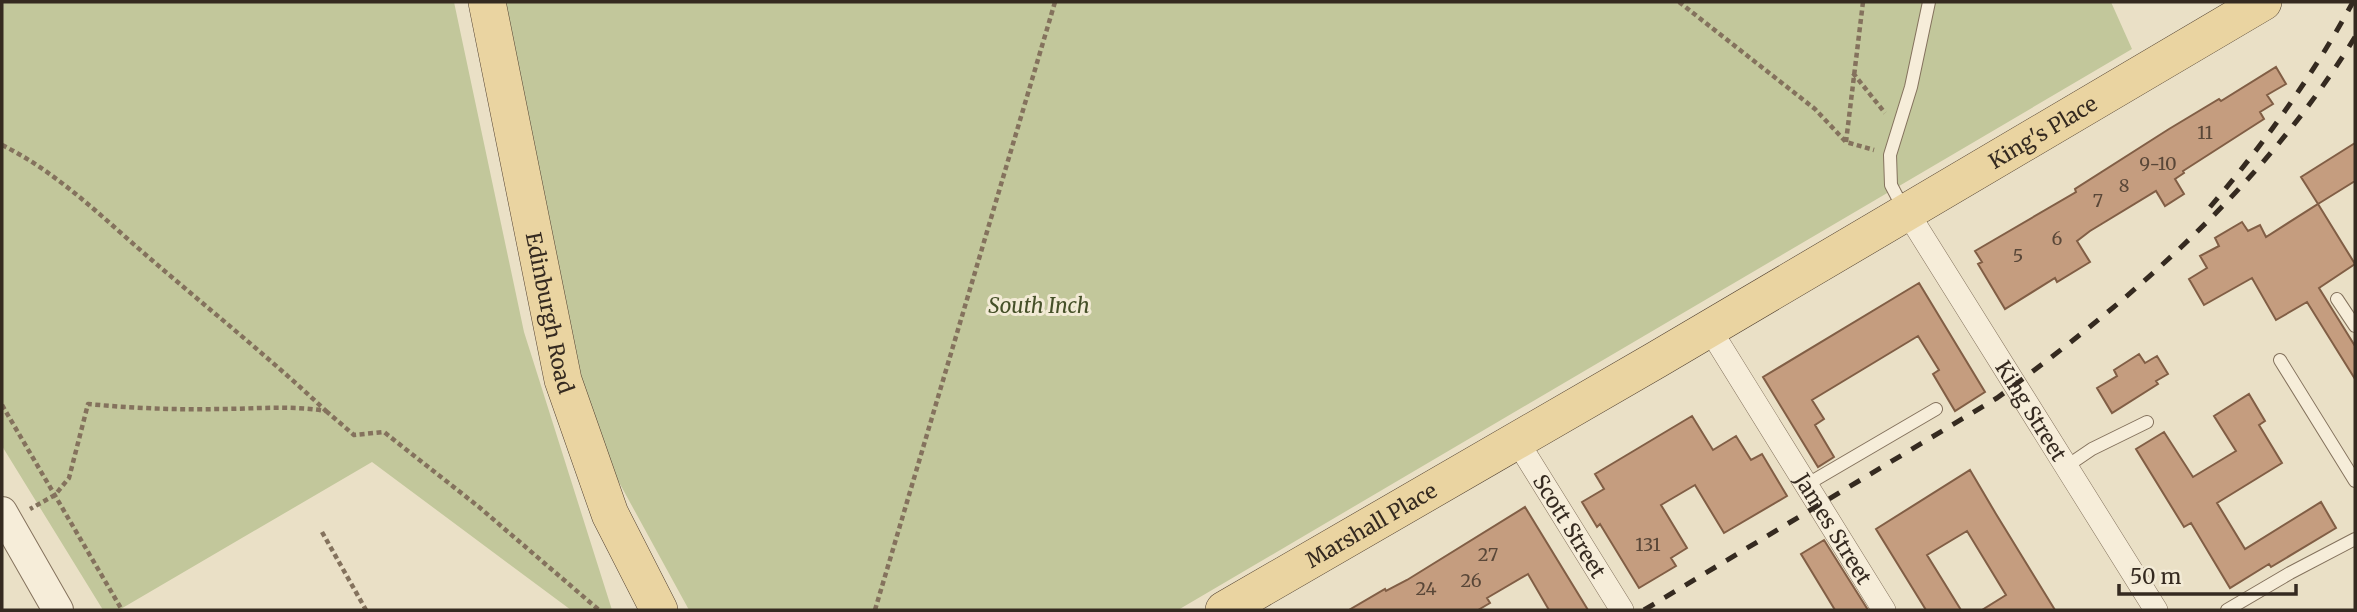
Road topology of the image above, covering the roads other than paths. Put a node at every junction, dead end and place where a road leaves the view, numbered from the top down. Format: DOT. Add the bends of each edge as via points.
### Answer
graph roads {
  1 [pos="487,2"];
  2 [pos="1930,2"];
  3 [pos="2263,2"];
  4 [pos="1910,211"];
  5 [pos="2337,299"];
  6 [pos="2355,327"];
  7 [pos="1709,328"];
  8 [pos="2280,359"];
  9 [pos="1656,360"];
  10 [pos="1936,409"];
  11 [pos="2147,422"];
  12 [pos="1517,441"];
  13 [pos="2067,466"];
  14 [pos="2355,481"];
  15 [pos="1806,485"];
  16 [pos="5,517"];
  17 [pos="2355,539"];
  18 [pos="58,610"];
  19 [pos="659,610"];
  20 [pos="1224,610"];
  21 [pos="1622,610"];
  22 [pos="1884,610"];
  23 [pos="2155,610"];
  24 [pos="2227,610"];
  1 -- 19 [label="main road, Edinburgh Road" via="563,380 610,514"];
  2 -- 4 [label="lane" via="1890,155 1891,185"];
  3 -- 4 [label="main road, King's Place"];
  4 -- 7 [label="main road, King's Place"];
  4 -- 13 [label="street, King Street"];
  5 -- 6 [label="lane"];
  7 -- 9 [label="main road, King's Place"];
  7 -- 15 [label="street, James Street"];
  8 -- 14 [label="lane"];
  9 -- 12 [label="main road, Marshall Place"];
  10 -- 15 [label="lane"];
  11 -- 13 [label="lane"];
  12 -- 20 [label="main road, Marshall Place"];
  12 -- 21 [label="street, Scott Street"];
  13 -- 23 [label="street, King Street"];
  15 -- 22 [label="street, James Street"];
  16 -- 18 [label="street"];
  17 -- 24 [label="lane"];
}
